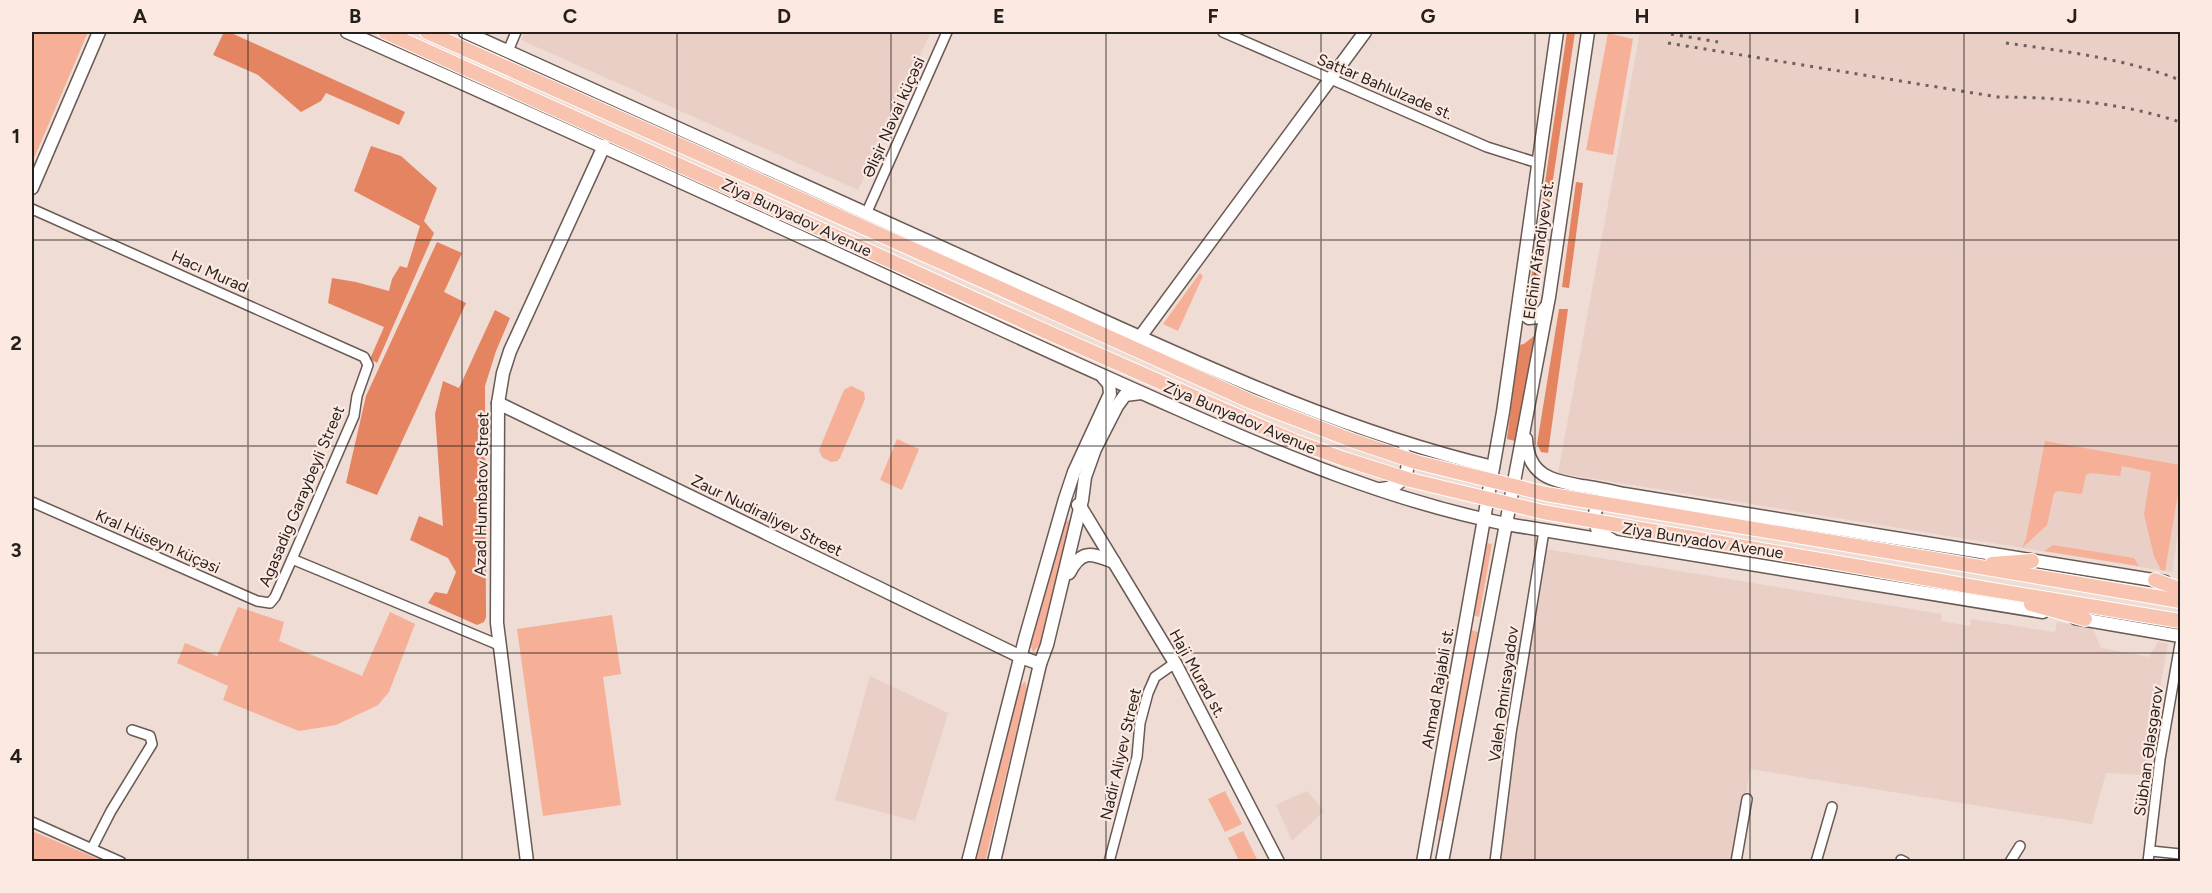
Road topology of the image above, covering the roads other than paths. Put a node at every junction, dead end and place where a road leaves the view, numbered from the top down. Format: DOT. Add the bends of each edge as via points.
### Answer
graph roads {
  1 [pos="99,32"];
  2 [pos="347,32"];
  3 [pos="385,32"];
  4 [pos="427,32"];
  5 [pos="465,32"];
  6 [pos="516,32"];
  7 [pos="946,32"];
  8 [pos="1223,32"];
  9 [pos="1365,32"];
  10 [pos="1557,32"];
  11 [pos="1588,32"];
  12 [pos="508,51"];
  13 [pos="1329,79"];
  14 [pos="604,146"];
  15 [pos="1538,163"];
  16 [pos="753,178"];
  17 [pos="32,188"];
  18 [pos="746,195"];
  19 [pos="32,209"];
  20 [pos="866,214"];
  21 [pos="845,257"];
  22 [pos="1017,297"];
  23 [pos="1549,297"];
  24 [pos="1519,302"];
  25 [pos="1007,314"];
  26 [pos="1140,337"];
  27 [pos="368,367"];
  28 [pos="1100,374"];
  29 [pos="1143,393"];
  30 [pos="498,403"];
  31 [pos="1527,420"];
  32 [pos="1381,435"];
  33 [pos="1493,467"];
  34 [pos="1374,489"];
  35 [pos="1624,494"];
  36 [pos="32,502"];
  37 [pos="1080,506"];
  38 [pos="1059,517"];
  39 [pos="1483,520"];
  40 [pos="1506,524"];
  41 [pos="1544,531"];
  42 [pos="1621,544"];
  43 [pos="292,560"];
  44 [pos="2032,561"];
  45 [pos="1114,562"];
  46 [pos="1969,565"];
  47 [pos="2155,580"];
  48 [pos="1963,585"];
  49 [pos="1061,587"];
  50 [pos="2181,587"];
  51 [pos="272,601"];
  52 [pos="2181,601"];
  53 [pos="1465,619"];
  54 [pos="2085,619"];
  55 [pos="2181,621"];
  56 [pos="1486,623"];
  57 [pos="2181,636"];
  58 [pos="2181,644"];
  59 [pos="499,645"];
  60 [pos="1021,657"];
  61 [pos="1175,663"];
  62 [pos="1040,664"];
  63 [pos="132,730"];
  64 [pos="1747,799"];
  65 [pos="1832,807"];
  66 [pos="32,822"];
  67 [pos="1428,835"];
  68 [pos="1446,839"];
  69 [pos="2020,846"];
  70 [pos="92,848"];
  71 [pos="2151,851"];
  72 [pos="2181,854"];
  73 [pos="121,861"];
  74 [pos="527,861"];
  75 [pos="968,861"];
  76 [pos="993,861"];
  77 [pos="1110,861"];
  78 [pos="1278,861"];
  79 [pos="1423,861"];
  80 [pos="1442,861"];
  81 [pos="1495,861"];
  82 [pos="1737,861"];
  83 [pos="1816,861"];
  84 [pos="2010,861"];
  85 [pos="2148,861"];
  1 -- 17 [label="main road"];
  2 -- 14 [label="main road, Ziya Bunyadov Avenue"];
  3 -- 18 [label="main road, Ziya Bunyadov Avenue"];
  4 -- 16 [label="main road, Ziya Bunyadov Avenue"];
  5 -- 12 [label="main road, Ziya Bunyadov Avenue"];
  6 -- 12 [label="street"];
  7 -- 20 [label="street, Əlişir Nəvai küçəsi"];
  8 -- 13 [label="street, Sattar Bahlulzade st."];
  9 -- 13 [label="main road"];
  10 -- 15 [label="main road, Elchin Afandiyev st."];
  11 -- 23 [label="main road, Elchin Afandiyev st."];
  12 -- 20 [label="main road, Ziya Bunyadov Avenue"];
  13 -- 15 [label="street, Sattar Bahlulzade st." via="1487,147"];
  13 -- 26 [label="main road"];
  14 -- 21 [label="main road, Ziya Bunyadov Avenue"];
  14 -- 30 [label="main road, Azad Humbatov Street" via="510,351"];
  15 -- 24 [label="main road, Elchin Afandiyev st."];
  16 -- 20 [label="main road"];
  16 -- 22 [label="main road, Ziya Bunyadov Avenue"];
  18 -- 21 [label="main road"];
  18 -- 25 [label="main road, Ziya Bunyadov Avenue"];
  19 -- 27 [label="street, Hacı Murad" via="364,357"];
  20 -- 22 [label="main road"];
  20 -- 26 [label="main road, Ziya Bunyadov Avenue"];
  21 -- 25 [label="main road"];
  21 -- 28 [label="main road, Ziya Bunyadov Avenue"];
  22 -- 46 [label="main road, Ziya Bunyadov Avenue, bridge" via="1252,402 1416,462 1546,494"];
  23 -- 24 [label="main road" via="1541,315 1533,318 1524,316"];
  23 -- 31 [label="main road, Elchin Afandiyev st."];
  24 -- 33 [label="main road, Elchin Afandiyev st."];
  25 -- 48 [label="main road, Ziya Bunyadov Avenue, bridge" via="1294,441 1410,480 1543,512"];
  26 -- 32 [label="main road, Ziya Bunyadov Avenue" via="1278,397"];
  27 -- 43 [label="street, Agasadig Garaybeyli Street" via="354,416"];
  28 -- 29 [label="main road, Ziya Bunyadov Avenue"];
  28 -- 38 [label="main road" via="1109,384 1110,394 1071,479"];
  29 -- 34 [label="main road, Ziya Bunyadov Avenue" via="1288,457"];
  29 -- 37 [label="main road" via="1125,395 1117,406 1084,477"];
  30 -- 59 [label="main road, Azad Humbatov Street"];
  30 -- 60 [label="main road, Zaur Nudiraliyev Street"];
  31 -- 35 [label="main road, Ziya Bunyadov Avenue" via="1528,453 1550,480"];
  31 -- 40 [label="main road, Elchin Afandiyev st."];
  32 -- 33 [label="main road, Ziya Bunyadov Avenue"];
  32 -- 34 [label="main road" via="1401,449 1407,470 1395,486"];
  33 -- 39 [label="main road, Elchin Afandiyev st."];
  34 -- 39 [label="main road, Ziya Bunyadov Avenue"];
  35 -- 42 [label="main road" via="1603,500 1594,517 1598,531"];
  35 -- 44 [label="main road, Ziya Bunyadov Avenue"];
  36 -- 51 [label="street, Kral Hüseyn küçəsi" via="258,602"];
  37 -- 38 [label="main road" via="1068,506"];
  37 -- 45 [label="main road, Haji Murad st."];
  37 -- 49 [label="main road"];
  38 -- 60 [label="main road"];
  39 -- 40 [label="main road, Ziya Bunyadov Avenue"];
  39 -- 53 [label="main road, Ahmad Rajabli st."];
  40 -- 41 [label="main road, Ziya Bunyadov Avenue"];
  40 -- 56 [label="main road"];
  41 -- 42 [label="main road, Ziya Bunyadov Avenue"];
  41 -- 81 [label="street, Valeh Əmirsayadov" via="1514,712"];
  42 -- 54 [label="main road, Ziya Bunyadov Avenue"];
  43 -- 51 [label="street, Agasadig Garaybeyli Street"];
  43 -- 59 [label="street"];
  44 -- 46 [label="main road"];
  44 -- 47 [label="main road, Ziya Bunyadov Avenue"];
  45 -- 49 [label="main road" via="1091,554 1081,556"];
  45 -- 61 [label="main road, Haji Murad st."];
  46 -- 52 [label="main road, Ziya Bunyadov Avenue"];
  47 -- 50 [label="main road"];
  48 -- 54 [label="main road"];
  48 -- 55 [label="main road, Ziya Bunyadov Avenue"];
  49 -- 62 [label="main road"];
  53 -- 56 [label="main road"];
  53 -- 67 [label="main road, Ahmad Rajabli st."];
  54 -- 57 [label="main road, Ziya Bunyadov Avenue"];
  56 -- 68 [label="main road"];
  58 -- 71 [label="street, Sübhan Ələsgərov" via="2160,759"];
  59 -- 74 [label="main road, Azad Humbatov Street"];
  60 -- 62 [label="main road, Zaur Nudiraliyev Street"];
  60 -- 75 [label="main road"];
  61 -- 77 [label="street, Nadir Aliyev Street" via="1155,677 1148,693 1137,757"];
  61 -- 78 [label="main road, Haji Murad st."];
  62 -- 76 [label="main road"];
  63 -- 70 [label="street" via="150,736 152,744"];
  64 -- 82 [label="street"];
  65 -- 83 [label="street"];
  66 -- 70 [label="street"];
  67 -- 68 [label="main road"];
  67 -- 79 [label="main road, Ahmad Rajabli st."];
  68 -- 80 [label="main road"];
  69 -- 84 [label="street"];
  70 -- 73 [label="street"];
  71 -- 72 [label="street"];
  71 -- 85 [label="street, Sübhan Ələsgərov"];
}
